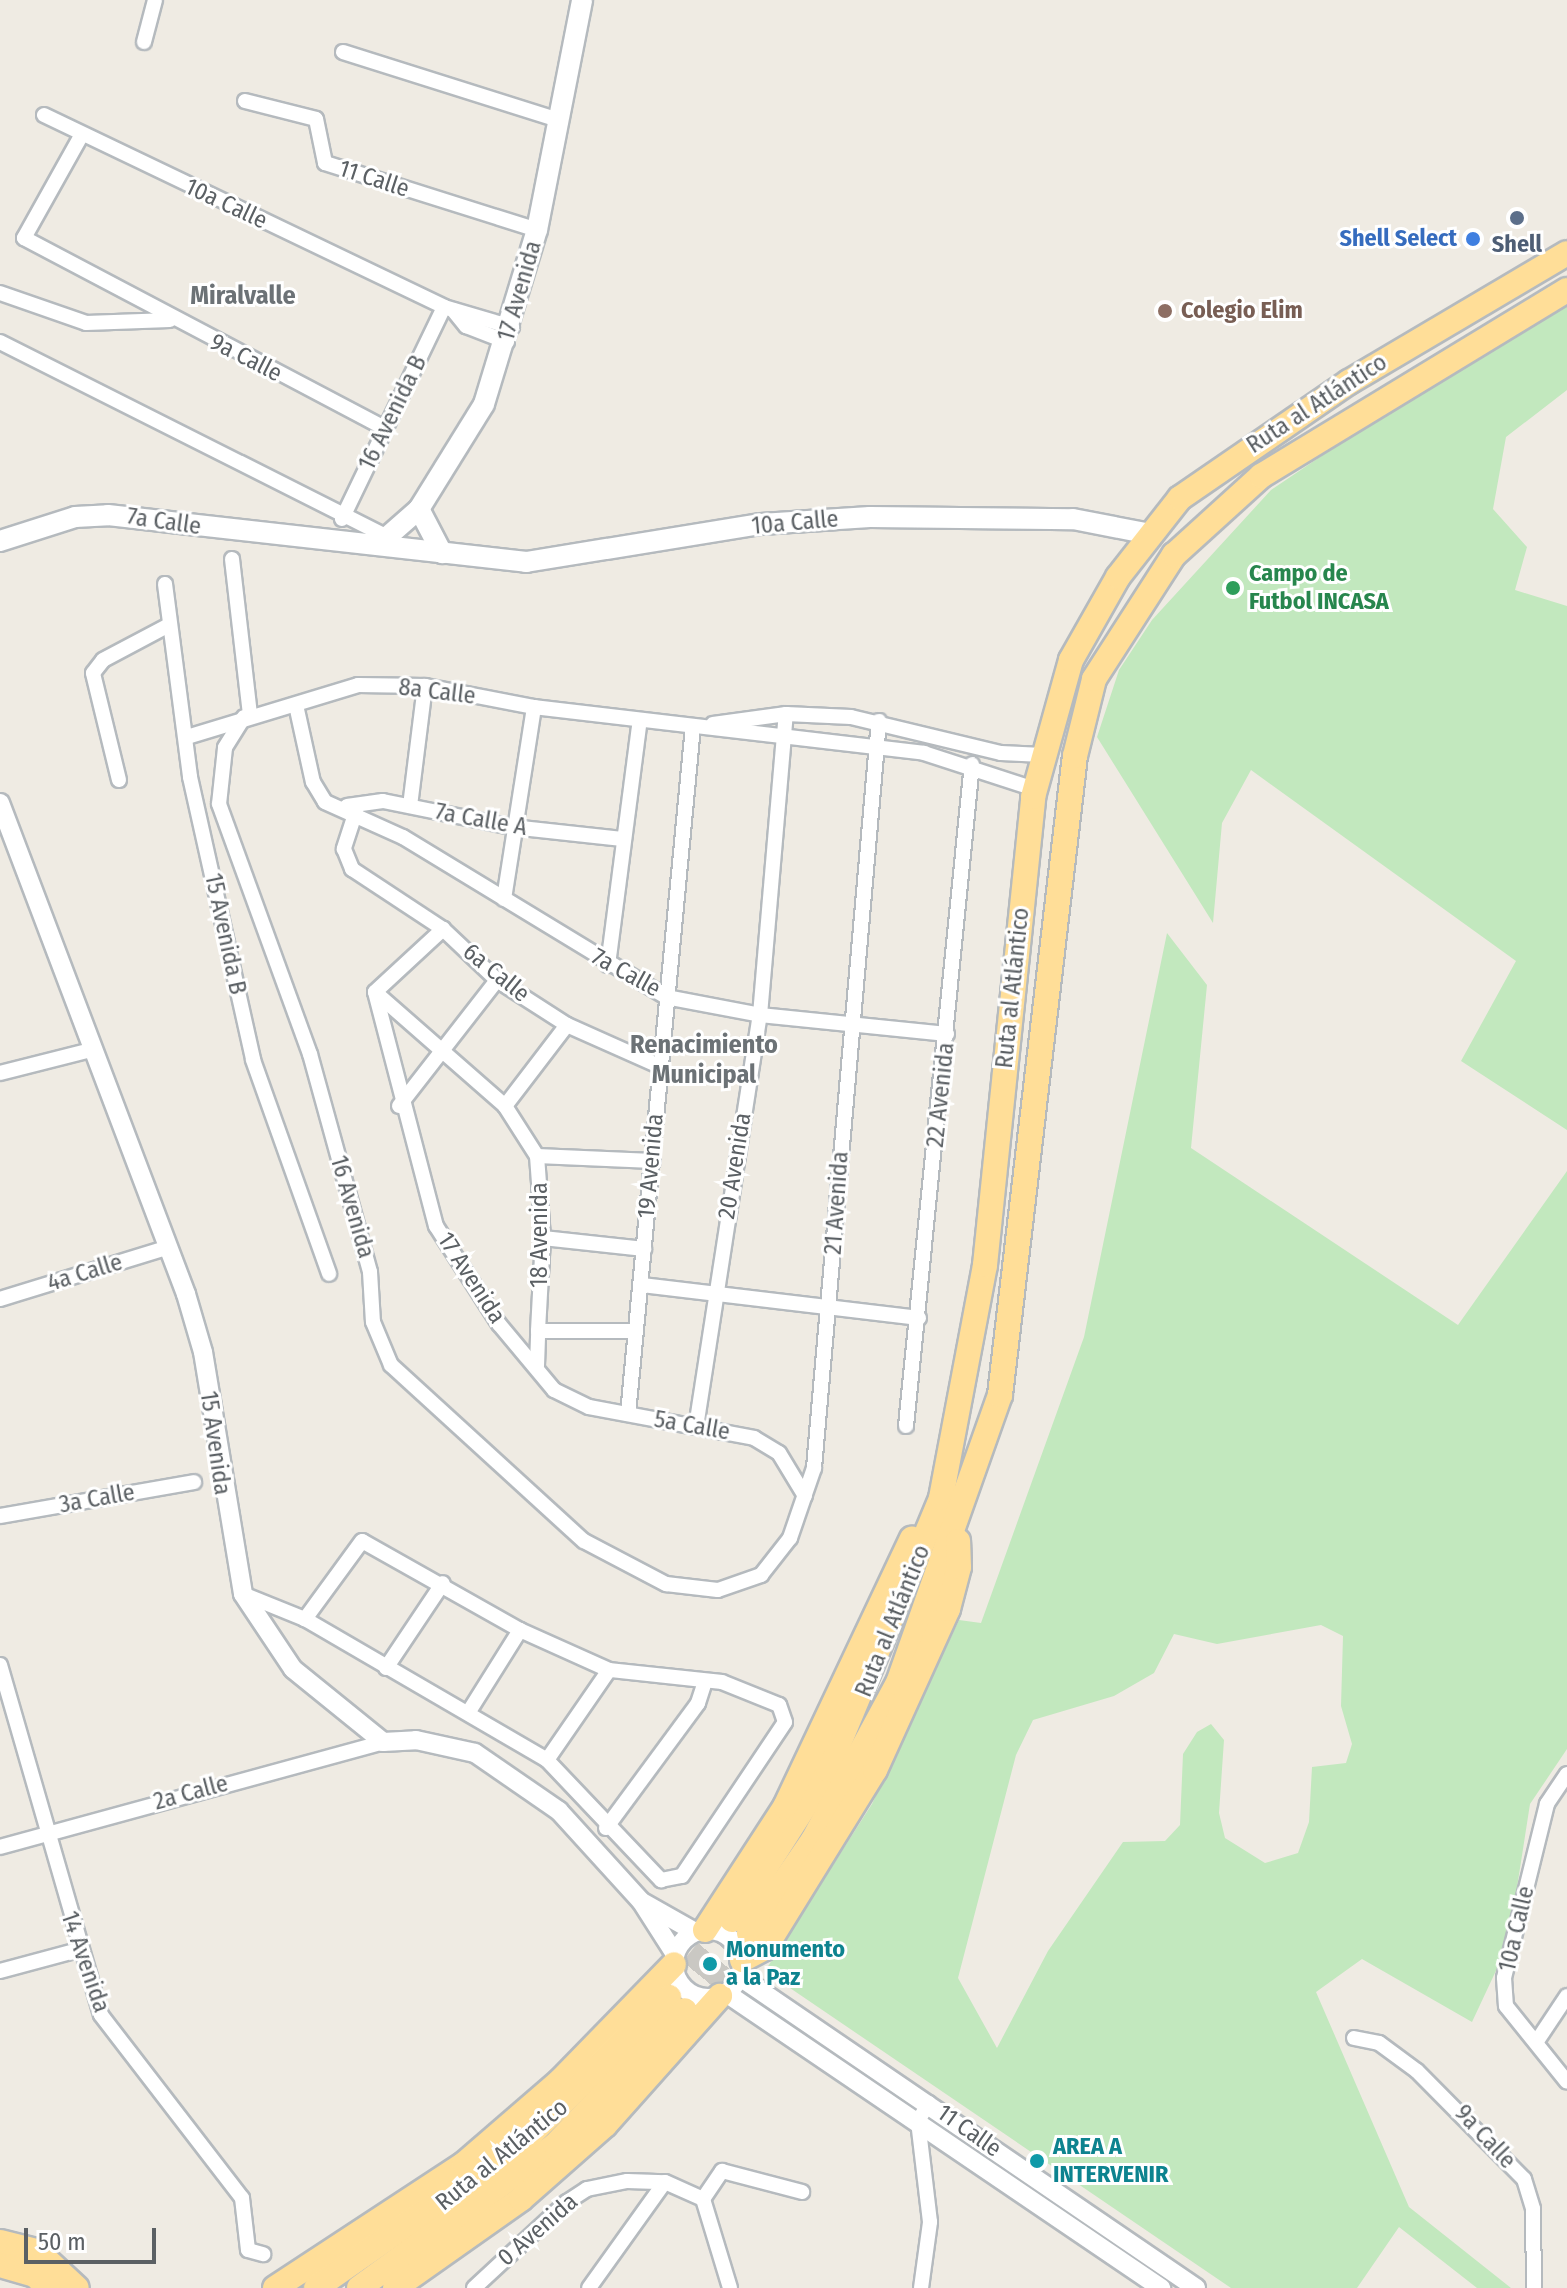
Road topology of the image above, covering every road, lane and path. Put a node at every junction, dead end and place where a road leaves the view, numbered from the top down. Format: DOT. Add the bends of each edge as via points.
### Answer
graph roads {
  1 [pos="155,0"];
  2 [pos="582,0"];
  3 [pos="144,42"];
  4 [pos="343,52"];
  5 [pos="245,101"];
  6 [pos="44,115"];
  7 [pos="559,120"];
  8 [pos="81,136"];
  9 [pos="537,230"];
  10 [pos="1567,253"];
  11 [pos="1567,290"];
  12 [pos="0,293"];
  13 [pos="449,308"];
  14 [pos="171,320"];
  15 [pos="509,335"];
  16 [pos="0,342"];
  17 [pos="386,429"];
  18 [pos="419,509"];
  19 [pos="348,522"];
  20 [pos="1150,534"];
  21 [pos="0,541"];
  22 [pos="384,542"];
  23 [pos="442,553"];
  24 [pos="232,559"];
  25 [pos="165,584"];
  26 [pos="169,625"];
  27 [pos="425,686"];
  28 [pos="296,705"];
  29 [pos="534,707"];
  30 [pos="786,714"];
  31 [pos="247,715"];
  32 [pos="640,720"];
  33 [pos="879,721"];
  34 [pos="693,727"];
  35 [pos="187,737"];
  36 [pos="784,738"];
  37 [pos="876,745"];
  38 [pos="1043,755"];
  39 [pos="972,764"];
  40 [pos="119,780"];
  41 [pos="1035,789"];
  42 [pos="0,803"];
  43 [pos="410,806"];
  44 [pos="349,809"];
  45 [pos="512,827"];
  46 [pos="622,839"];
  47 [pos="504,899"];
  48 [pos="443,929"];
  49 [pos="608,965"];
  50 [pos="497,980"];
  51 [pos="375,992"];
  52 [pos="666,997"];
  53 [pos="760,1015"];
  54 [pos="850,1023"];
  55 [pos="567,1025"];
  56 [pos="947,1034"];
  57 [pos="442,1044"];
  58 [pos="91,1050"];
  59 [pos="659,1066"];
  60 [pos="0,1073"];
  61 [pos="399,1106"];
  62 [pos="505,1106"];
  63 [pos="537,1156"];
  64 [pos="653,1161"];
  65 [pos="543,1238"];
  66 [pos="169,1247"];
  67 [pos="644,1249"];
  68 [pos="329,1274"];
  69 [pos="642,1285"];
  70 [pos="714,1297"];
  71 [pos="0,1299"];
  72 [pos="830,1311"];
  73 [pos="919,1318"];
  74 [pos="538,1331"];
  75 [pos="632,1331"];
  76 [pos="537,1366"];
  77 [pos="554,1390"];
  78 [pos="628,1414"];
  79 [pos="906,1426"];
  80 [pos="696,1427"];
  81 [pos="194,1482"];
  82 [pos="805,1496"];
  83 [pos="941,1498"];
  84 [pos="0,1516"];
  85 [pos="957,1527"];
  86 [pos="443,1583"];
  87 [pos="666,1584"];
  88 [pos="243,1594"];
  89 [pos="305,1619"];
  90 [pos="520,1630"];
  91 [pos="0,1665"];
  92 [pos="386,1668"];
  93 [pos="609,1670"];
  94 [pos="705,1682"];
  95 [pos="468,1713"];
  96 [pos="383,1742"];
  97 [pos="547,1760"];
  98 [pos="1567,1774"];
  99 [pos="45,1832"];
  100 [pos="610,1832"];
  101 [pos="0,1847"];
  102 [pos="599,1852"];
  103 [pos="641,1901"];
  104 [pos="700,1931"];
  105 [pos="78,1950"];
  106 [pos="675,1959"];
  107 [pos="741,1968"];
  108 [pos="0,1971"];
  109 [pos="723,1994"];
  110 [pos="1567,1996"];
  111 [pos="1354,2038"];
  112 [pos="1537,2041"];
  113 [pos="1567,2082"];
  114 [pos="929,2103"];
  115 [pos="918,2121"];
  116 [pos="665,2182"];
  117 [pos="802,2192"];
  118 [pos="703,2199"];
  119 [pos="0,2242"];
  120 [pos="263,2254"];
  121 [pos="0,2265"];
  122 [pos="48,2288"];
  123 [pos="77,2288"];
  124 [pos="275,2288"];
  125 [pos="316,2288"];
  126 [pos="359,2288"];
  127 [pos="395,2288"];
  128 [pos="474,2288"];
  129 [pos="589,2288"];
  130 [pos="730,2288"];
  131 [pos="921,2288"];
  132 [pos="1161,2288"];
  133 [pos="1196,2288"];
  134 [pos="1534,2288"];
  1 -- 3 [label="street"];
  2 -- 7 [label="main road, 17 Avenida"];
  4 -- 7 [label="street"];
  5 -- 9 [label="street, 11 Calle" via="316,119 325,163"];
  6 -- 8 [label="street, 10a Calle"];
  7 -- 9 [label="main road, 17 Avenida"];
  8 -- 13 [label="street, 10a Calle"];
  8 -- 14 [label="street, 9a Calle" via="24,238"];
  9 -- 15 [label="main road, 17 Avenida"];
  10 -- 20 [label="highway, Ruta al Atlántico" via="1243,451 1180,498"];
  11 -- 85 [label="highway, Ruta al Atlántico" via="1261,476 1174,555 1094,679 1075,756 1011,1333 1000,1395"];
  12 -- 14 [label="street" via="86,323"];
  13 -- 15 [label="street, 10a Calle" via="466,326"];
  13 -- 17 [label="street, 16 Avenida B"];
  14 -- 17 [label="street, 9a Calle"];
  15 -- 18 [label="main road, 17 Avenida" via="484,404"];
  16 -- 19 [label="street"];
  17 -- 19 [label="street, 16 Avenida B"];
  18 -- 22 [label="main road, 17 Avenida"];
  18 -- 23 [label="main road"];
  19 -- 22 [label="street"];
  20 -- 23 [label="main road, 10a Calle" via="1073,519 870,517 761,524 526,562"];
  20 -- 38 [label="highway, Ruta al Atlántico" via="1071,660"];
  21 -- 22 [label="main road, 7a Calle" via="75,517 108,515"];
  22 -- 23 [label="main road, 10a Calle"];
  24 -- 31 [label="street"];
  25 -- 26 [label="street, 15 Avenida B"];
  26 -- 35 [label="street, 15 Avenida B"];
  26 -- 40 [label="street" via="103,660 93,673"];
  27 -- 28 [label="street, 8a Calle" via="358,685"];
  27 -- 29 [label="street, 8a Calle"];
  27 -- 43 [label="street"];
  28 -- 31 [label="street, 8a Calle"];
  28 -- 44 [label="street" via="317,794"];
  29 -- 32 [label="street, 8a Calle"];
  29 -- 45 [label="street"];
  30 -- 33 [label="street, 8a Calle"];
  30 -- 34 [label="street, 8a Calle"];
  30 -- 36 [label="street, 20 Avenida"];
  31 -- 35 [label="street, 8a Calle"];
  31 -- 87 [label="street, 16 Avenida" via="225,748 219,804 310,1054 370,1272 373,1322 391,1365 584,1541"];
  32 -- 34 [label="street, 8a Calle"];
  32 -- 46 [label="street"];
  33 -- 37 [label="street, 21 Avenida"];
  33 -- 38 [label="street, 8a Calle" via="1001,753"];
  34 -- 36 [label="street, 8a Calle"];
  34 -- 52 [label="street, 19 Avenida"];
  35 -- 68 [label="street, 15 Avenida B" via="253,1060"];
  36 -- 37 [label="street, 8a Calle"];
  36 -- 53 [label="street, 20 Avenida"];
  37 -- 39 [label="street, 8a Calle"];
  37 -- 54 [label="street, 21 Avenida"];
  38 -- 41 [label="highway, Ruta al Atlántico"];
  39 -- 41 [label="street, 8a Calle"];
  39 -- 56 [label="street, 22 Avenida"];
  41 -- 83 [label="highway, Ruta al Atlántico" via="985,1265"];
  42 -- 58 [label="street, 15 Avenida"];
  43 -- 44 [label="street, 7a Calle A" via="369,801"];
  43 -- 45 [label="street, 7a Calle A"];
  44 -- 47 [label="street, 7a Calle"];
  44 -- 48 [label="street, 6a Calle" via="345,860"];
  45 -- 46 [label="street, 7a Calle A"];
  45 -- 47 [label="street"];
  46 -- 49 [label="street"];
  47 -- 49 [label="street, 7a Calle"];
  48 -- 50 [label="street, 6a Calle"];
  48 -- 51 [label="street"];
  49 -- 52 [label="street, 7a Calle"];
  50 -- 55 [label="street, 6a Calle"];
  50 -- 57 [label="street"];
  51 -- 57 [label="street"];
  51 -- 61 [label="street, 17 Avenida"];
  52 -- 53 [label="street, 7a Calle"];
  52 -- 59 [label="street, 19 Avenida"];
  53 -- 54 [label="street, 7a Calle"];
  53 -- 70 [label="street, 20 Avenida"];
  54 -- 56 [label="street, 7a Calle"];
  54 -- 72 [label="street, 21 Avenida"];
  55 -- 59 [label="street, 6a Calle"];
  55 -- 62 [label="street"];
  56 -- 73 [label="street, 22 Avenida"];
  57 -- 61 [label="street"];
  57 -- 62 [label="street"];
  58 -- 60 [label="street"];
  58 -- 66 [label="street, 15 Avenida"];
  59 -- 64 [label="street, 19 Avenida"];
  61 -- 76 [label="street, 17 Avenida" via="436,1226 499,1324"];
  62 -- 63 [label="street, 18 Avenida"];
  63 -- 64 [label="street"];
  63 -- 65 [label="street, 18 Avenida"];
  64 -- 67 [label="street, 19 Avenida"];
  65 -- 67 [label="street"];
  65 -- 74 [label="street, 18 Avenida"];
  66 -- 71 [label="street, 4a Calle"];
  66 -- 88 [label="street, 15 Avenida" via="203,1352"];
  67 -- 69 [label="street, 19 Avenida"];
  69 -- 70 [label="street"];
  69 -- 75 [label="street, 19 Avenida"];
  70 -- 72 [label="street"];
  70 -- 80 [label="street, 20 Avenida"];
  72 -- 73 [label="street"];
  72 -- 82 [label="street, 21 Avenida"];
  73 -- 79 [label="street, 22 Avenida"];
  74 -- 75 [label="street"];
  74 -- 76 [label="street, 18 Avenida"];
  75 -- 78 [label="street, 19 Avenida"];
  76 -- 77 [label="street, 17 Avenida"];
  77 -- 78 [label="street, 5a Calle"];
  78 -- 80 [label="street, 5a Calle"];
  80 -- 82 [label="street, 5a Calle" via="754,1438 779,1453"];
  81 -- 84 [label="street, 3a Calle"];
  82 -- 87 [label="street, 21 Avenida" via="790,1538 761,1575 718,1590"];
  83 -- 85 [label="highway, Ruta al Atlántico" via="828,1770 740,1926 853,1772 898,1683"];
  83 -- 104 [label="highway" via="920,1519 785,1807"];
  85 -- 107 [label="highway" via="959,1567 910,1701 826,1858 765,1948"];
  86 -- 89 [label="street" via="359,1541"];
  86 -- 90 [label="street"];
  86 -- 92 [label="street"];
  88 -- 89 [label="street"];
  88 -- 96 [label="street, 15 Avenida" via="293,1669"];
  89 -- 92 [label="street"];
  90 -- 93 [label="street"];
  90 -- 95 [label="street"];
  91 -- 99 [label="street, 14 Avenida"];
  92 -- 95 [label="street"];
  93 -- 94 [label="street"];
  93 -- 97 [label="street"];
  94 -- 100 [label="street" via="698,1703"];
  94 -- 100 [label="street" via="779,1705 782,1729 682,1876 654,1878"];
  95 -- 97 [label="street"];
  96 -- 99 [label="street, 2a Calle"];
  96 -- 102 [label="street" via="416,1740 475,1753 559,1811"];
  97 -- 100 [label="street"];
  98 -- 112 [label="street, 10a Calle" via="1547,1804 1504,1978 1506,2006"];
  99 -- 101 [label="street, 2a Calle"];
  99 -- 105 [label="street, 14 Avenida"];
  100 -- 102 [label="street"];
  102 -- 103 [label="street"];
  103 -- 104 [label="street"];
  103 -- 106 [label="street"];
  104 -- 106 [label="street"];
  104 -- 107 [label="street" via="726,1934"];
  105 -- 108 [label="street"];
  105 -- 120 [label="street, 14 Avenida" via="101,2015 242,2198 248,2250"];
  106 -- 109 [label="street" via="689,1991"];
  106 -- 124 [label="highway" via="560,2081 464,2164"];
  107 -- 109 [label="street"];
  107 -- 114 [label="street, 11 Calle"];
  109 -- 115 [label="street, 11 Calle"];
  109 -- 127 [label="highway" via="605,2125 521,2199"];
  110 -- 112 [label="street"];
  111 -- 134 [label="street, 9a Calle" via="1379,2043 1417,2071 1524,2179 1533,2209"];
  112 -- 113 [label="street, 10a Calle"];
  114 -- 115 [label="street"];
  114 -- 133 [label="street, 11 Calle"];
  115 -- 131 [label="street" via="930,2222"];
  115 -- 132 [label="street, 11 Calle"];
  116 -- 118 [label="street, 0 Avenida"];
  116 -- 128 [label="street, 0 Avenida" via="587,2189 540,2222"];
  116 -- 129 [label="street"];
  117 -- 118 [label="street" via="722,2171"];
  118 -- 130 [label="street"];
  119 -- 123 [label="highway" via="37,2251"];
  121 -- 122 [label="highway" via="35,2275"];
  125 -- 126 [label="highway, Ruta al Atlántico" via="518,2147 677,2003 555,2145"];
}
